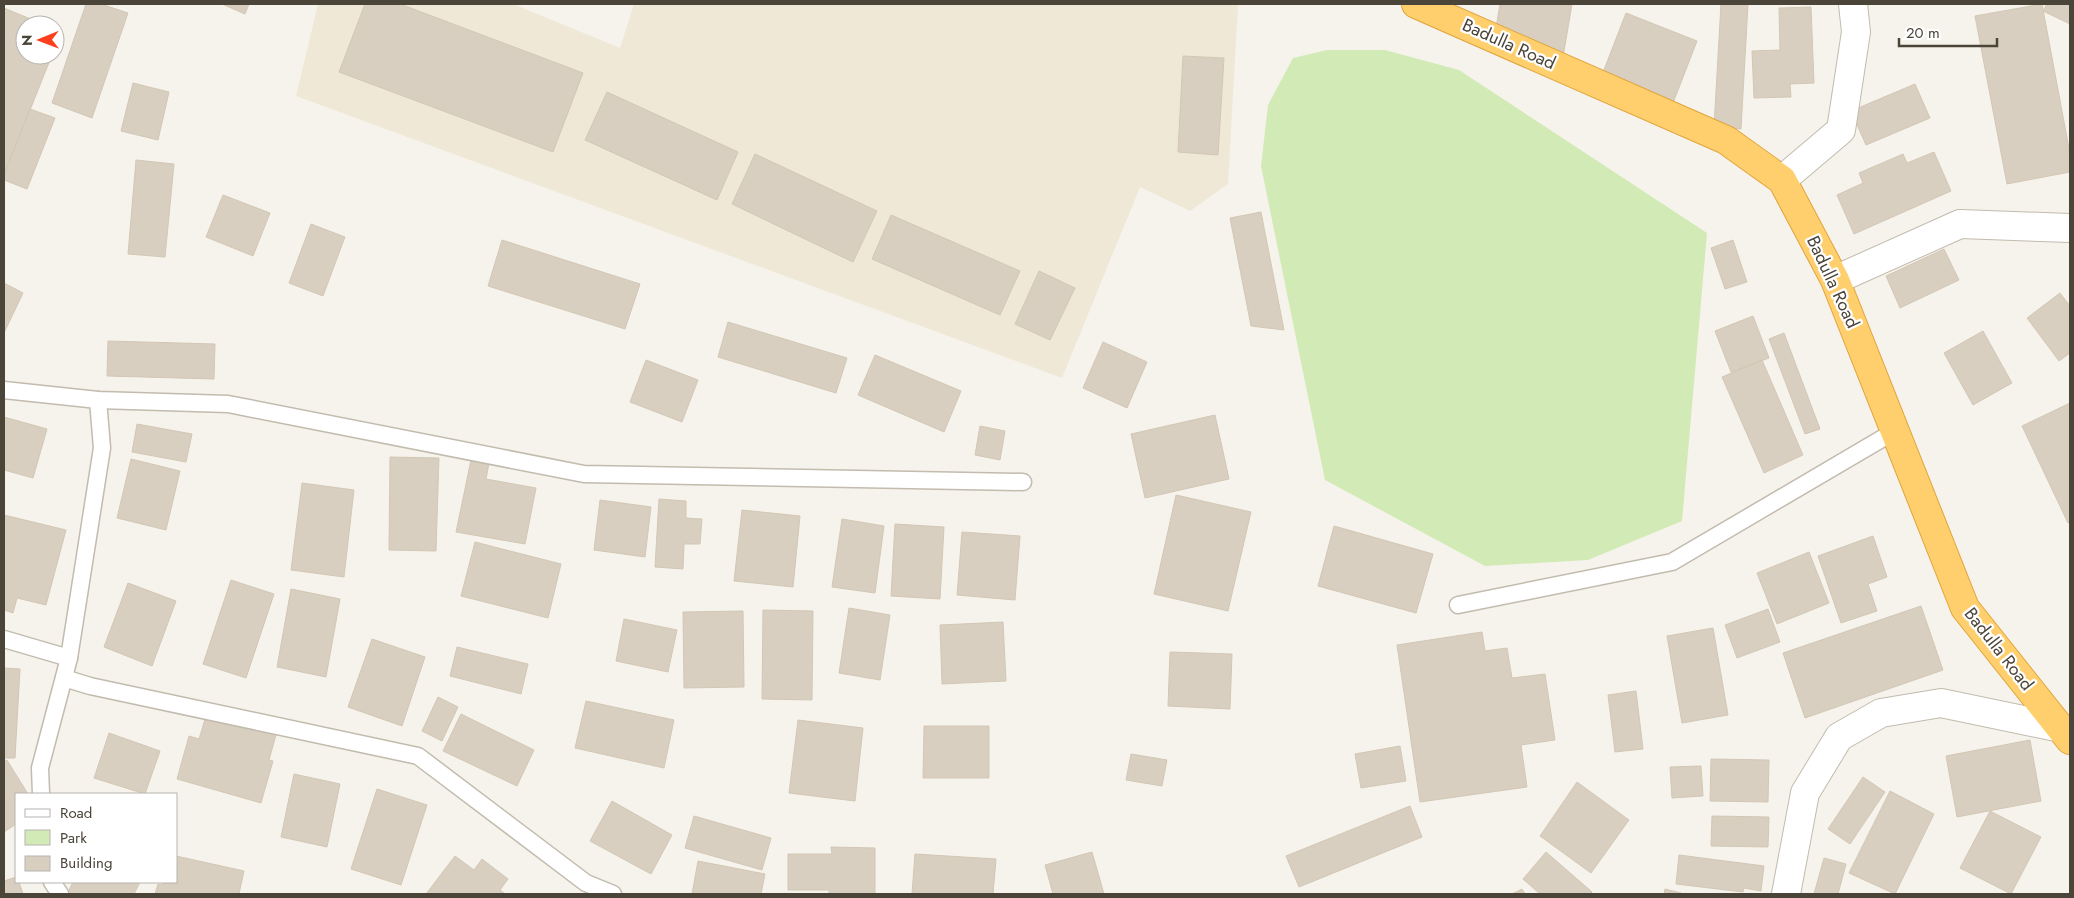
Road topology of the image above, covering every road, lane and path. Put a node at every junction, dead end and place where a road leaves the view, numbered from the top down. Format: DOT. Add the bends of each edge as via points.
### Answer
graph roads {
  1 [pos="1416,4"];
  2 [pos="1853,4"];
  3 [pos="1782,180"];
  4 [pos="2070,228"];
  5 [pos="1835,280"];
  6 [pos="4,390"];
  7 [pos="98,400"];
  8 [pos="1896,431"];
  9 [pos="1023,482"];
  10 [pos="1458,605"];
  11 [pos="4,639"];
  12 [pos="69,658"];
  13 [pos="64,678"];
  14 [pos="2066,734"];
  15 [pos="41,793"];
  16 [pos="53,883"];
  17 [pos="60,894"];
  18 [pos="613,894"];
  19 [pos="1786,894"];
  1 -- 3 [label="highway, Badulla Road" via="1726,140"];
  2 -- 3 [label="street" via="1856,32 1841,130"];
  3 -- 5 [label="highway, Badulla Road"];
  4 -- 5 [label="street" via="1960,224"];
  5 -- 8 [label="highway, Badulla Road"];
  6 -- 7 [label="lane"];
  7 -- 9 [label="lane" via="228,404 584,474"];
  7 -- 12 [label="lane" via="102,448"];
  8 -- 10 [label="lane" via="1672,562"];
  8 -- 14 [label="highway, Badulla Road" via="1965,608"];
  11 -- 12 [label="lane"];
  12 -- 13 [label="lane"];
  13 -- 15 [label="lane" via="40,768"];
  13 -- 18 [label="lane" via="418,756 586,883"];
  14 -- 19 [label="street" via="1941,703 1880,713 1838,736 1805,794"];
  16 -- 17 [label="lane"];
}
